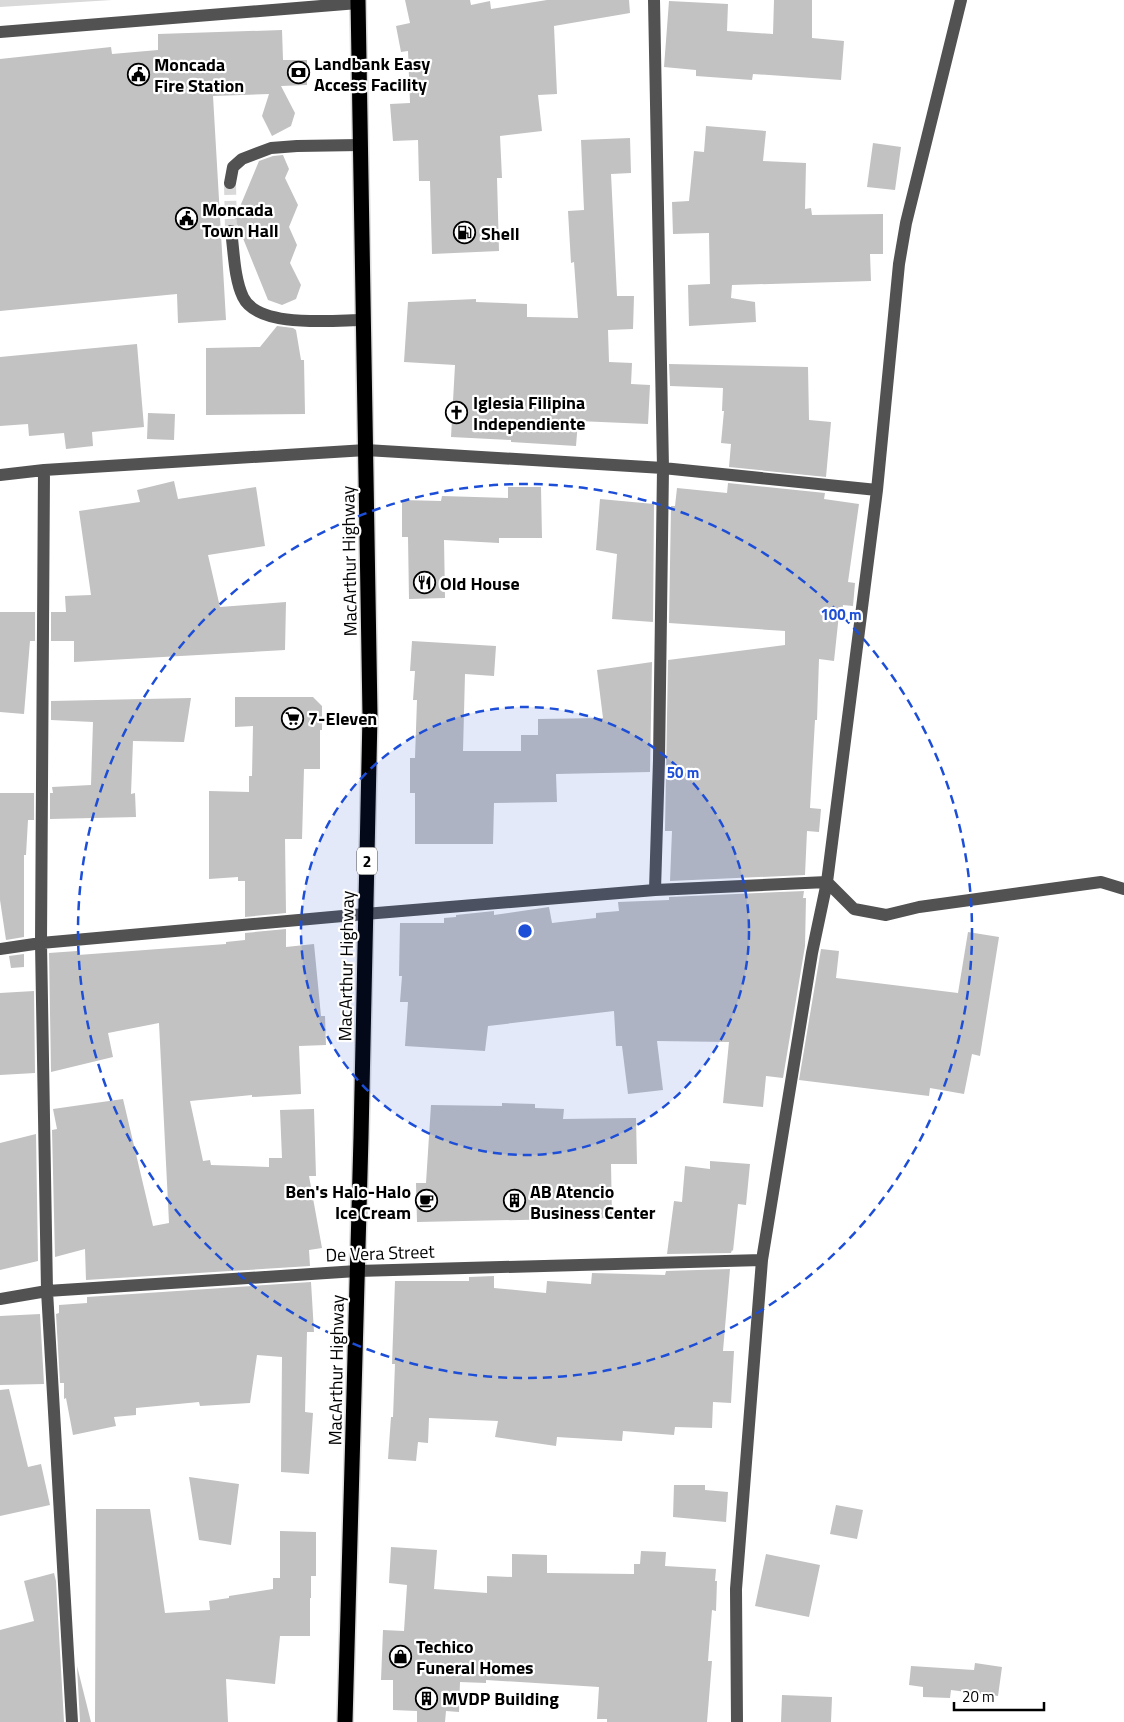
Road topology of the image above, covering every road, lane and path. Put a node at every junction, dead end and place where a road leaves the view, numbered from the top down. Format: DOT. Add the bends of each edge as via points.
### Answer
graph roads {
  1 [pos="654,0"];
  2 [pos="961,0"];
  3 [pos="358,2"];
  4 [pos="0,32"];
  5 [pos="360,145"];
  6 [pos="230,183"];
  7 [pos="231,231"];
  8 [pos="364,320"];
  9 [pos="366,450"];
  10 [pos="663,468"];
  11 [pos="44,470"];
  12 [pos="0,475"];
  13 [pos="877,490"];
  14 [pos="827,882"];
  15 [pos="1124,888"];
  16 [pos="655,890"];
  17 [pos="365,914"];
  18 [pos="41,943"];
  19 [pos="0,949"];
  20 [pos="762,1260"];
  21 [pos="357,1270"];
  22 [pos="47,1291"];
  23 [pos="0,1299"];
  24 [pos="72,1722"];
  25 [pos="345,1722"];
  26 [pos="737,1722"];
  1 -- 10 [label="street"];
  2 -- 13 [label="street" via="904,232"];
  3 -- 4 [label="street"];
  3 -- 5 [label="highway, MacArthur Highway / 2"];
  5 -- 6 [label="street" via="271,148 242,159 233,167"];
  5 -- 8 [label="highway, MacArthur Highway / 2"];
  7 -- 8 [label="street" via="238,279 243,297 252,308 270,316 302,321"];
  8 -- 9 [label="highway, MacArthur Highway / 2"];
  9 -- 10 [label="street"];
  9 -- 11 [label="street"];
  9 -- 17 [label="highway, MacArthur Highway / 2" via="370,715"];
  10 -- 13 [label="street"];
  10 -- 16 [label="street"];
  11 -- 12 [label="street"];
  11 -- 18 [label="street"];
  13 -- 14 [label="street"];
  14 -- 15 [label="street" via="854,908 886,915 919,907 1101,882"];
  14 -- 16 [label="street"];
  14 -- 20 [label="street" via="812,954"];
  16 -- 17 [label="street"];
  17 -- 18 [label="street"];
  17 -- 21 [label="highway, MacArthur Highway / 2"];
  18 -- 19 [label="street"];
  18 -- 22 [label="street"];
  20 -- 21 [label="street, De Vera Street"];
  20 -- 26 [label="street" via="736,1589"];
  21 -- 22 [label="street, De Vera Street"];
  21 -- 25 [label="highway, MacArthur Highway / 2"];
  22 -- 23 [label="street, De Vera Street"];
  22 -- 24 [label="street"];
}
